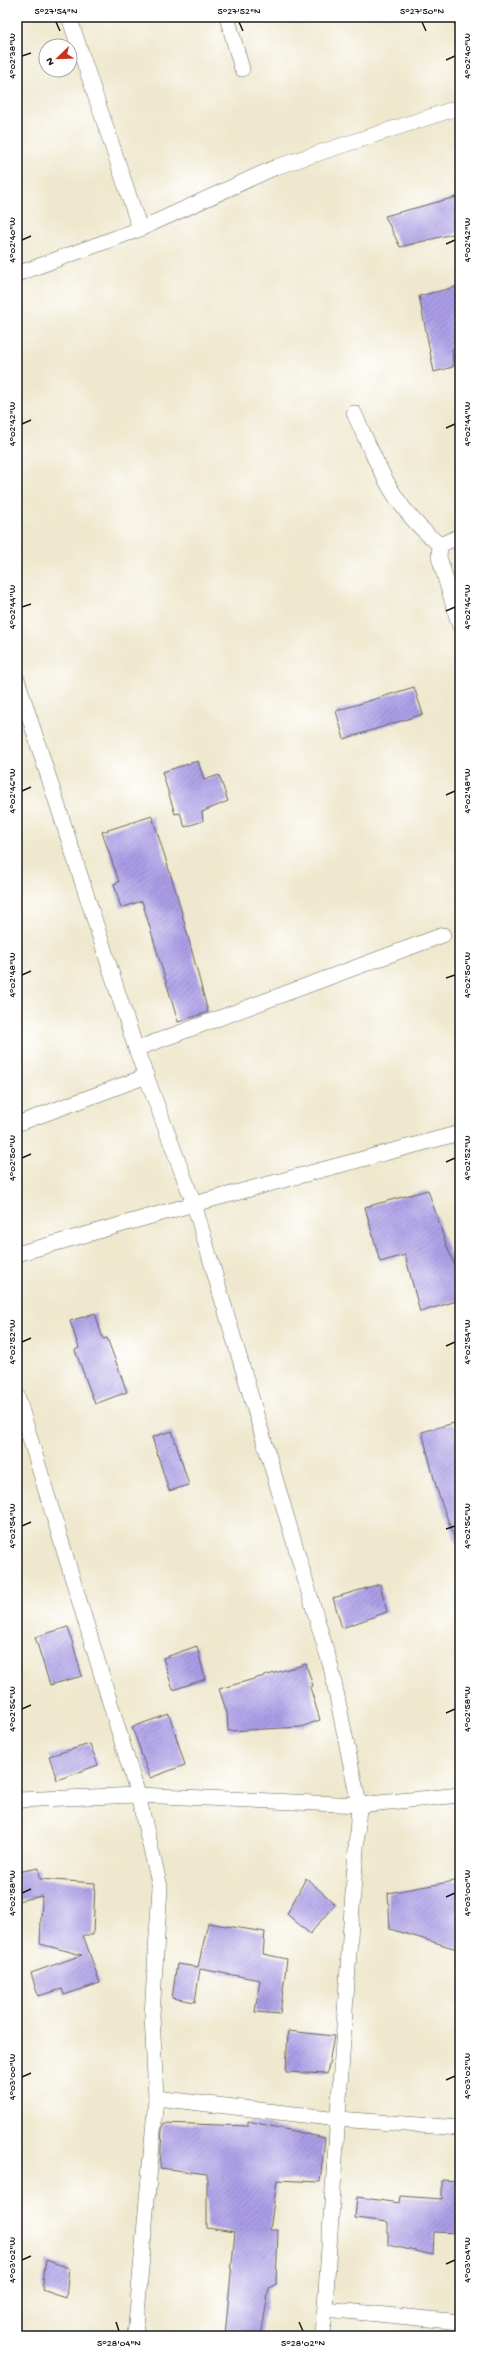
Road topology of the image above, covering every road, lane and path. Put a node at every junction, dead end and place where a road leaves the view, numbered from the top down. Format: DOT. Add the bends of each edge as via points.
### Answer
graph roads {
  1 [pos="69,17"];
  2 [pos="227,17"];
  3 [pos="242,69"];
  4 [pos="460,107"];
  5 [pos="140,229"];
  6 [pos="17,274"];
  7 [pos="354,413"];
  8 [pos="460,536"];
  9 [pos="440,545"];
  10 [pos="460,627"];
  11 [pos="17,680"];
  12 [pos="443,935"];
  13 [pos="136,1048"];
  14 [pos="147,1076"];
  15 [pos="17,1124"];
  16 [pos="459,1138"];
  17 [pos="194,1204"];
  18 [pos="17,1254"];
  19 [pos="17,1395"];
  20 [pos="460,1794"];
  21 [pos="138,1795"];
  22 [pos="17,1800"];
  23 [pos="359,1805"];
  24 [pos="156,2098"];
  25 [pos="338,2119"];
  26 [pos="460,2128"];
  27 [pos="325,2309"];
  28 [pos="460,2322"];
  29 [pos="135,2336"];
  30 [pos="323,2336"];
  1 -- 5 [label="street"];
  2 -- 3 [label="street"];
  4 -- 5 [label="street" via="276,167"];
  5 -- 6 [label="street"];
  7 -- 9 [label="street" via="384,479 400,505 419,528"];
  8 -- 9 [label="street"];
  9 -- 10 [label="street" via="439,557"];
  11 -- 13 [label="street"];
  12 -- 13 [label="street"];
  13 -- 14 [label="street"];
  14 -- 15 [label="street"];
  14 -- 17 [label="street"];
  16 -- 17 [label="street"];
  17 -- 18 [label="street"];
  17 -- 23 [label="street" via="331,1667"];
  19 -- 21 [label="street"];
  20 -- 23 [label="street"];
  21 -- 22 [label="street"];
  21 -- 23 [label="street"];
  21 -- 24 [label="street" via="160,1887 152,2015"];
  23 -- 25 [label="street"];
  24 -- 25 [label="street"];
  24 -- 29 [label="street"];
  25 -- 26 [label="street"];
  25 -- 27 [label="street"];
  27 -- 28 [label="street"];
  27 -- 30 [label="street"];
}
